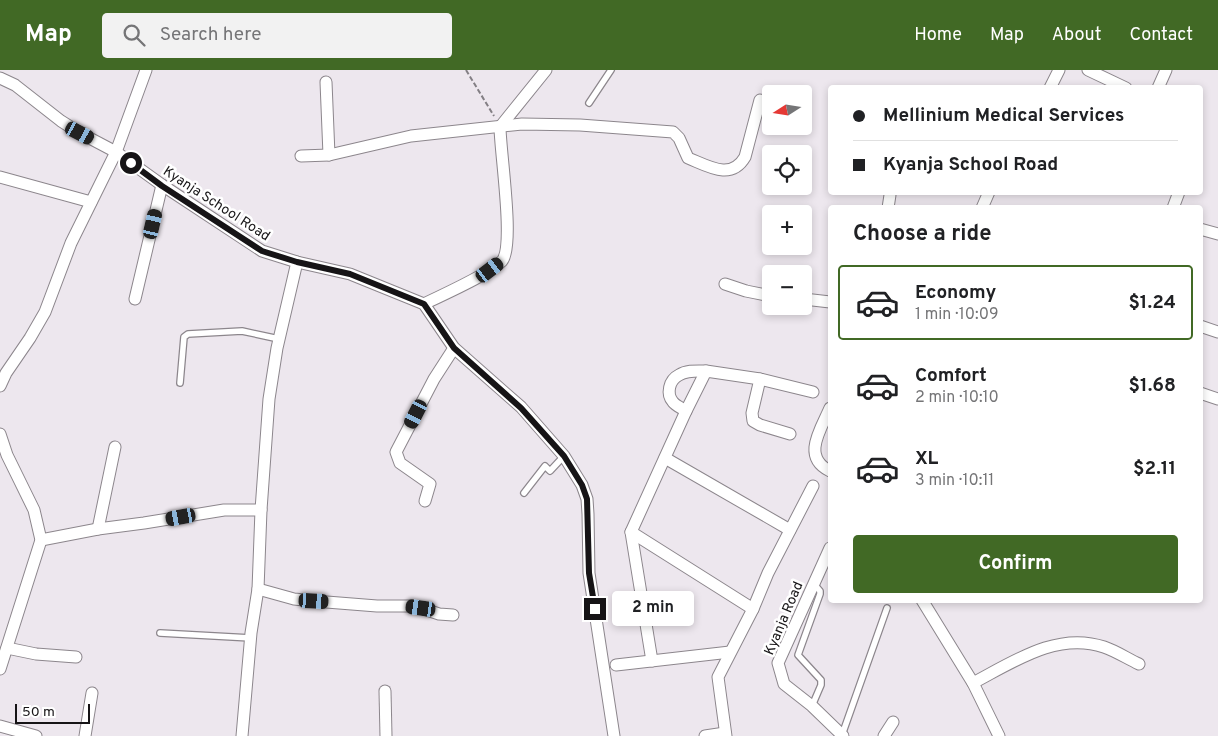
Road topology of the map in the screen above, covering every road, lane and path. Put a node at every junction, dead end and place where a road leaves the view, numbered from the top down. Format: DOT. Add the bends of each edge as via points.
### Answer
graph roads {
  1 [pos="146,70"];
  2 [pos="466,70"];
  3 [pos="546,70"];
  4 [pos="611,70"];
  5 [pos="1059,70"];
  6 [pos="1088,70"];
  7 [pos="1166,70"];
  8 [pos="0,78"];
  9 [pos="326,82"];
  10 [pos="1052,85"];
  11 [pos="1120,85"];
  12 [pos="1159,85"];
  13 [pos="760,100"];
  14 [pos="589,103"];
  15 [pos="500,127"];
  16 [pos="116,152"];
  17 [pos="328,155"];
  18 [pos="301,156"];
  19 [pos="0,177"];
  20 [pos="162,186"];
  21 [pos="890,195"];
  22 [pos="91,202"];
  23 [pos="888,205"];
  24 [pos="1203,230"];
  25 [pos="1218,234"];
  26 [pos="297,262"];
  27 [pos="725,284"];
  28 [pos="762,294"];
  29 [pos="135,299"];
  30 [pos="812,300"];
  31 [pos="828,302"];
  32 [pos="424,304"];
  33 [pos="1203,327"];
  34 [pos="1218,332"];
  35 [pos="279,339"];
  36 [pos="454,348"];
  37 [pos="706,371"];
  38 [pos="760,379"];
  39 [pos="180,382"];
  40 [pos="0,386"];
  41 [pos="813,392"];
  42 [pos="1203,394"];
  43 [pos="1218,399"];
  44 [pos="686,411"];
  45 [pos="828,413"];
  46 [pos="0,434"];
  47 [pos="790,434"];
  48 [pos="115,446"];
  49 [pos="564,456"];
  50 [pos="665,458"];
  51 [pos="828,469"];
  52 [pos="813,486"];
  53 [pos="524,493"];
  54 [pos="425,501"];
  55 [pos="261,510"];
  56 [pos="98,529"];
  57 [pos="790,530"];
  58 [pos="631,532"];
  59 [pos="41,540"];
  60 [pos="827,562"];
  61 [pos="814,584"];
  62 [pos="258,589"];
  63 [pos="924,603"];
  64 [pos="887,608"];
  65 [pos="753,609"];
  66 [pos="453,615"];
  67 [pos="160,633"];
  68 [pos="251,638"];
  69 [pos="7,648"];
  70 [pos="730,652"];
  71 [pos="76,657"];
  72 [pos="652,661"];
  73 [pos="1139,664"];
  74 [pos="616,665"];
  75 [pos="0,669"];
  76 [pos="973,683"];
  77 [pos="385,691"];
  78 [pos="92,693"];
  79 [pos="812,706"];
  80 [pos="893,722"];
  81 [pos="0,726"];
  82 [pos="725,735"];
  83 [pos="843,735"];
  84 [pos="36,736"];
  85 [pos="85,736"];
  86 [pos="242,736"];
  87 [pos="386,736"];
  88 [pos="614,736"];
  89 [pos="705,736"];
  90 [pos="884,736"];
  91 [pos="1000,736"];
  1 -- 16 [label="street"];
  2 -- 15 [label="path"];
  3 -- 15 [label="street"];
  4 -- 14 [label="lane"];
  5 -- 10 [label="street"];
  6 -- 11 [label="street"];
  7 -- 12 [label="street"];
  8 -- 16 [label="street, Kyanja School Road" via="15,84 61,121"];
  9 -- 17 [label="street"];
  13 -- 15 [label="street" via="745,156 732,170 715,168 688,158 674,132 580,125"];
  15 -- 17 [label="street" via="411,136"];
  15 -- 32 [label="street" via="508,231 506,255 490,270"];
  16 -- 20 [label="street, Kyanja School Road"];
  16 -- 22 [label="street"];
  17 -- 18 [label="street"];
  19 -- 22 [label="street"];
  20 -- 26 [label="street, Kyanja School Road" via="262,251"];
  20 -- 29 [label="street"];
  21 -- 23 [label="street"];
  22 -- 40 [label="street" via="71,243 46,312"];
  24 -- 25 [label="street"];
  26 -- 32 [label="street, Kyanja School Road" via="350,274"];
  26 -- 35 [label="street"];
  27 -- 28 [label="street"];
  30 -- 31 [label="street"];
  32 -- 36 [label="street"];
  33 -- 34 [label="street"];
  35 -- 39 [label="lane" via="242,331 188,334 184,337"];
  35 -- 55 [label="street" via="269,399"];
  36 -- 49 [label="street" via="521,408"];
  36 -- 54 [label="street" via="396,452 400,463 430,484"];
  37 -- 38 [label="street"];
  37 -- 44 [label="street"];
  37 -- 44 [label="street" via="688,371 677,375 672,382 670,397 674,404"];
  38 -- 41 [label="street"];
  38 -- 47 [label="street" via="753,421"];
  42 -- 43 [label="street"];
  44 -- 50 [label="street"];
  45 -- 51 [label="street" via="814,448 816,457"];
  46 -- 59 [label="street" via="34,510"];
  48 -- 56 [label="street"];
  49 -- 53 [label="lane" via="550,471 545,466"];
  49 -- 88 [label="street" via="587,499 589,573"];
  50 -- 57 [label="street"];
  50 -- 58 [label="street"];
  52 -- 57 [label="street"];
  55 -- 56 [label="street" via="224,510"];
  55 -- 62 [label="street"];
  56 -- 59 [label="street"];
  57 -- 65 [label="street"];
  58 -- 65 [label="street"];
  58 -- 72 [label="street"];
  59 -- 69 [label="street"];
  60 -- 61 [label="street, Kyanja Road"];
  61 -- 79 [label="lane" via="820,594 798,655 820,680"];
  61 -- 79 [label="street, Kyanja Road" via="778,663 784,684"];
  62 -- 66 [label="street" via="314,601 410,606"];
  62 -- 68 [label="street"];
  63 -- 76 [label="street"];
  64 -- 83 [label="lane"];
  65 -- 70 [label="street"];
  67 -- 68 [label="lane"];
  68 -- 86 [label="street"];
  69 -- 71 [label="street"];
  69 -- 75 [label="street"];
  70 -- 72 [label="street"];
  70 -- 82 [label="street" via="718,677"];
  72 -- 74 [label="street"];
  73 -- 76 [label="street" via="1104,647 1084,643 1047,646"];
  76 -- 91 [label="street"];
  77 -- 87 [label="street"];
  78 -- 85 [label="street"];
  79 -- 83 [label="street, Kyanja Road"];
  80 -- 90 [label="street"];
  81 -- 84 [label="street"];
  82 -- 89 [label="street"];
}
